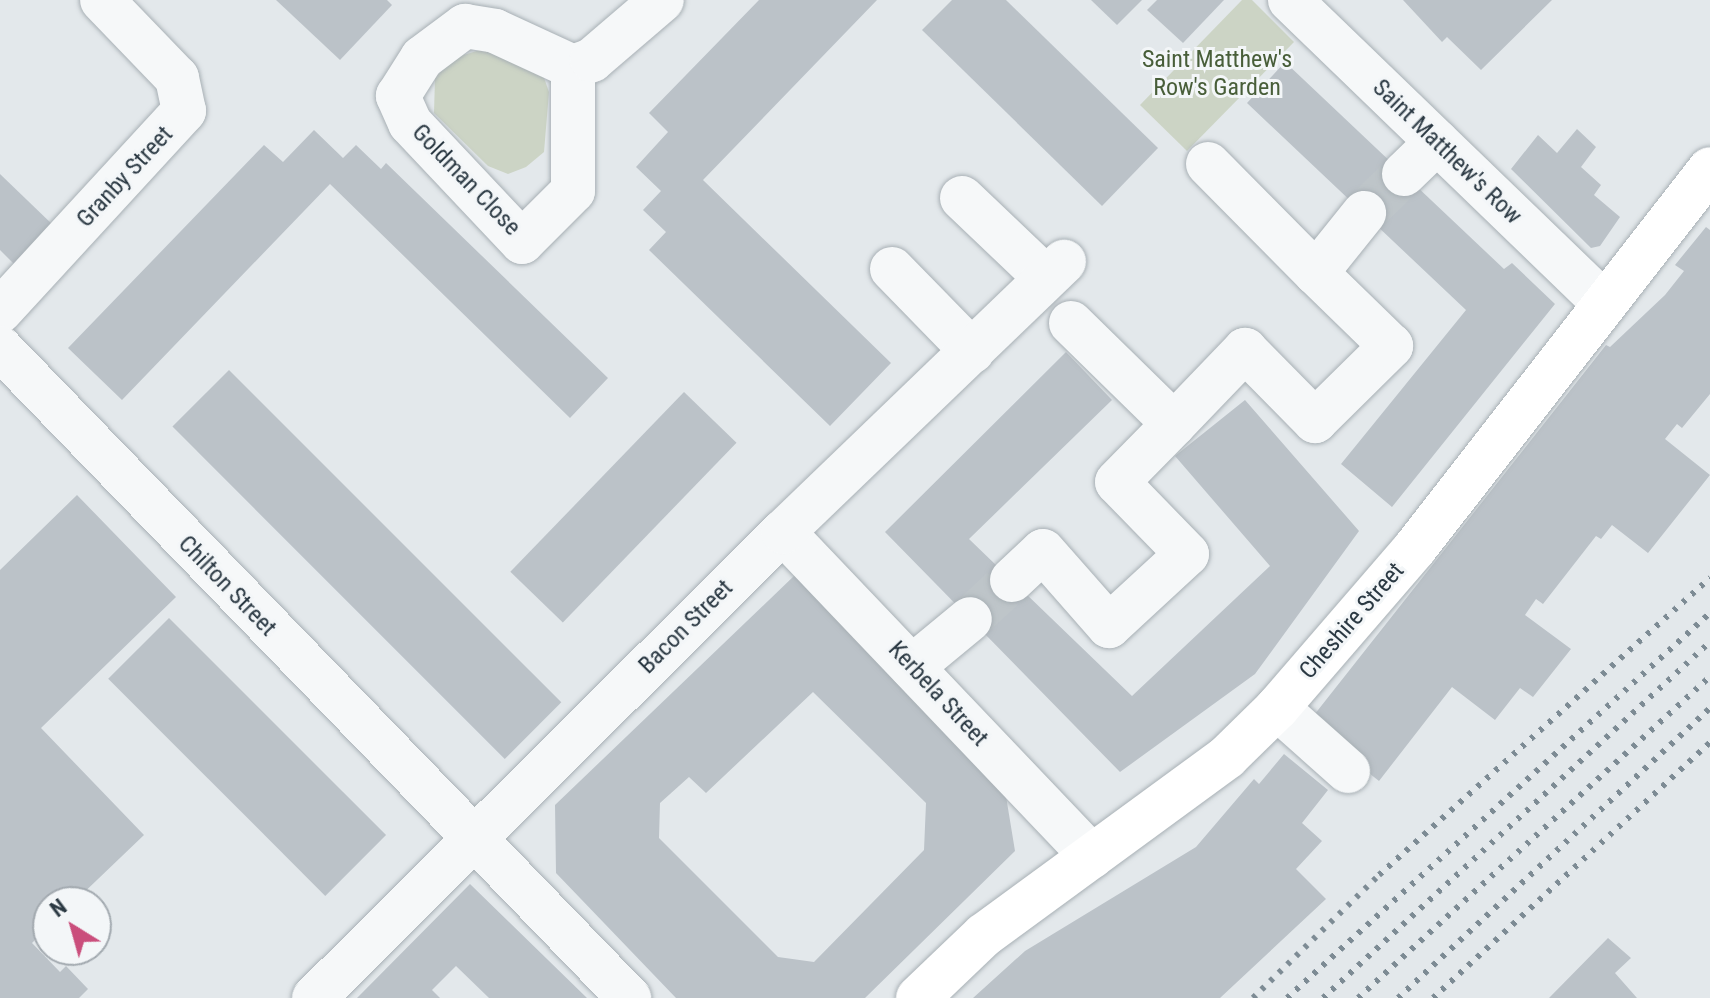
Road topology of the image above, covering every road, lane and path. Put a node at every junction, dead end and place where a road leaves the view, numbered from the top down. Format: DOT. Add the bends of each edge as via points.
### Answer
graph roads {
  1 [pos="102,0"];
  2 [pos="662,0"];
  3 [pos="1290,0"];
  4 [pos="573,67"];
  5 [pos="1437,142"];
  6 [pos="1208,164"];
  7 [pos="1710,170"];
  8 [pos="1404,174"];
  9 [pos="962,198"];
  10 [pos="1364,213"];
  11 [pos="892,269"];
  12 [pos="1316,273"];
  13 [pos="1604,303"];
  14 [pos="0,311"];
  15 [pos="1071,323"];
  16 [pos="0,348"];
  17 [pos="972,351"];
  18 [pos="1174,424"];
  19 [pos="783,532"];
  20 [pos="1012,580"];
  21 [pos="970,619"];
  22 [pos="912,667"];
  23 [pos="1277,708"];
  24 [pos="1348,771"];
  25 [pos="453,821"];
  26 [pos="1092,856"];
  27 [pos="314,998"];
  28 [pos="629,998"];
  29 [pos="918,998"];
  1 -- 14 [label="street, Granby Street" via="177,78 184,111"];
  2 -- 4 [label="street" via="592,60"];
  3 -- 5 [label="street, Saint Matthew's Row"];
  4 -- 4 [label="street, Goldman Close" via="573,191 522,242 410,123 398,96 422,58 465,26 495,31"];
  5 -- 8 [label="street"];
  5 -- 13 [label="street, Saint Matthew's Row"];
  6 -- 12 [label="street"];
  7 -- 13 [label="main road, Cheshire Street"];
  9 -- 17 [label="street, Bacon Street" via="1055,270"];
  10 -- 12 [label="street"];
  11 -- 17 [label="street"];
  12 -- 18 [label="street" via="1391,346 1315,421 1245,350"];
  13 -- 23 [label="main road, Cheshire Street" via="1415,548"];
  15 -- 18 [label="street"];
  16 -- 25 [label="street, Chilton Street"];
  17 -- 19 [label="street, Bacon Street"];
  18 -- 20 [label="street" via="1117,482 1187,554 1109,626 1043,551"];
  19 -- 22 [label="street, Kerbela Street"];
  19 -- 25 [label="street, Bacon Street"];
  21 -- 22 [label="street"];
  22 -- 26 [label="street, Kerbela Street"];
  23 -- 24 [label="street"];
  23 -- 26 [label="main road, Cheshire Street" via="1227,757"];
  25 -- 27 [label="street, Bacon Street"];
  25 -- 28 [label="street, Chilton Street"];
  26 -- 29 [label="main road, Cheshire Street" via="984,935"];
}
